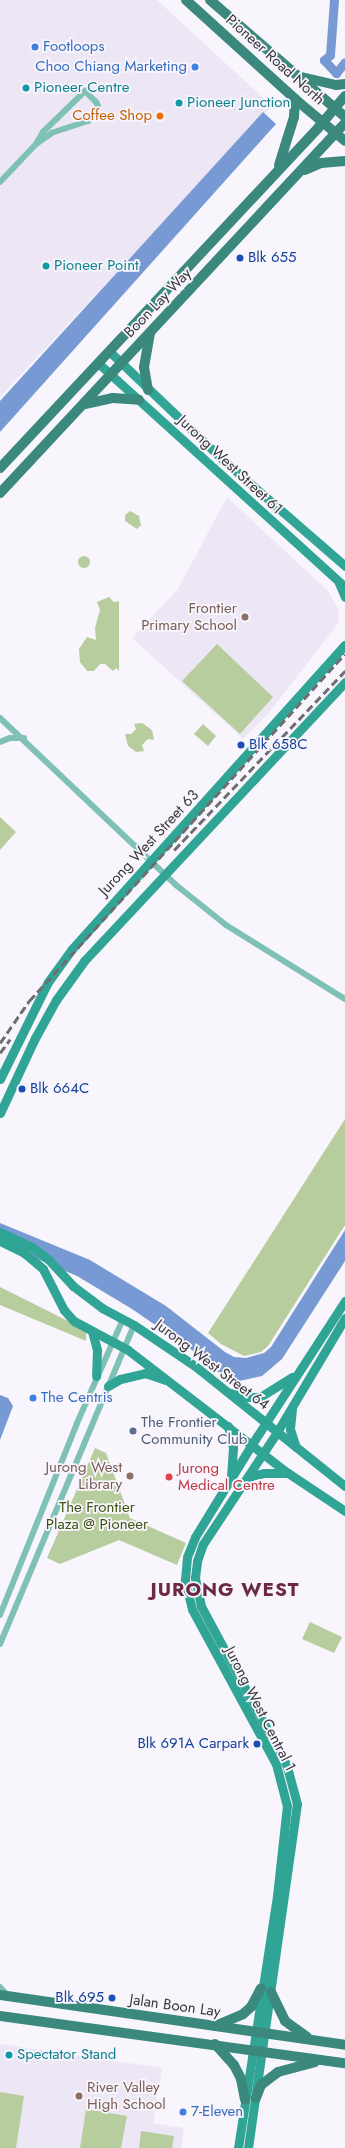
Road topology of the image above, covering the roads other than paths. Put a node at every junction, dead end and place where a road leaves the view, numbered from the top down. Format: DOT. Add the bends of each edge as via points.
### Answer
graph roads {
  1 [pos="186,0"];
  2 [pos="210,0"];
  3 [pos="295,75"];
  4 [pos="345,84"];
  5 [pos="345,96"];
  6 [pos="294,99"];
  7 [pos="334,108"];
  8 [pos="345,117"];
  9 [pos="323,122"];
  10 [pos="345,123"];
  11 [pos="336,133"];
  12 [pos="345,141"];
  13 [pos="36,144"];
  14 [pos="345,161"];
  15 [pos="277,169"];
  16 [pos="301,172"];
  17 [pos="1,179"];
  18 [pos="150,333"];
  19 [pos="109,351"];
  20 [pos="98,363"];
  21 [pos="122,363"];
  22 [pos="110,375"];
  23 [pos="148,390"];
  24 [pos="139,400"];
  25 [pos="83,404"];
  26 [pos="0,468"];
  27 [pos="0,493"];
  28 [pos="345,566"];
  29 [pos="342,585"];
  30 [pos="345,597"];
  31 [pos="345,636"];
  32 [pos="343,647"];
  33 [pos="345,682"];
  34 [pos="0,718"];
  35 [pos="24,738"];
  36 [pos="0,742"];
  37 [pos="150,860"];
  38 [pos="165,874"];
  39 [pos="345,999"];
  40 [pos="0,1079"];
  41 [pos="0,1113"];
  42 [pos="0,1232"];
  43 [pos="0,1241"];
  44 [pos="345,1301"];
  45 [pos="345,1318"];
  46 [pos="123,1319"];
  47 [pos="134,1324"];
  48 [pos="92,1331"];
  49 [pos="112,1342"];
  50 [pos="124,1348"];
  51 [pos="298,1371"];
  52 [pos="96,1376"];
  53 [pos="173,1383"];
  54 [pos="108,1386"];
  55 [pos="224,1391"];
  56 [pos="294,1402"];
  57 [pos="266,1423"];
  58 [pos="228,1426"];
  59 [pos="277,1432"];
  60 [pos="252,1444"];
  61 [pos="297,1449"];
  62 [pos="264,1452"];
  63 [pos="288,1473"];
  64 [pos="231,1480"];
  65 [pos="241,1484"];
  66 [pos="345,1486"];
  67 [pos="345,1511"];
  68 [pos="0,1614"];
  69 [pos="0,1644"];
  70 [pos="0,1987"];
  71 [pos="266,1990"];
  72 [pos="4,1996"];
  73 [pos="0,2016"];
  74 [pos="213,2027"];
  75 [pos="259,2033"];
  76 [pos="312,2040"];
  77 [pos="215,2044"];
  78 [pos="345,2045"];
  79 [pos="252,2049"];
  80 [pos="263,2050"];
  81 [pos="321,2060"];
  82 [pos="345,2063"];
  83 [pos="256,2098"];
  84 [pos="245,2100"];
  85 [pos="238,2148"];
  86 [pos="248,2148"];
  1 -- 6 [label="main road, Pioneer Road North"];
  2 -- 3 [label="main road, Pioneer Road North"];
  3 -- 4 [label="main road" via="336,85"];
  3 -- 7 [label="main road, Pioneer Road North"];
  5 -- 7 [label="main road, Boon Lay Way"];
  6 -- 9 [label="main road, Pioneer Road North"];
  6 -- 15 [label="main road" via="294,117"];
  7 -- 8 [label="main road, Pioneer Road North"];
  7 -- 9 [label="main road, Boon Lay Way"];
  9 -- 11 [label="main road, Pioneer Road North"];
  9 -- 15 [label="main road, Boon Lay Way"];
  10 -- 11 [label="main road, Boon Lay Way"];
  11 -- 12 [label="main road, Pioneer Road North"];
  11 -- 16 [label="main road, Boon Lay Way"];
  13 -- 13 [label="street" via="43,132 85,91 96,102 98,109 88,121 52,133"];
  13 -- 17 [label="street"];
  14 -- 16 [label="main road" via="321,163"];
  15 -- 19 [label="main road, Boon Lay Way"];
  16 -- 18 [label="main road, Boon Lay Way"];
  18 -- 21 [label="main road, Boon Lay Way"];
  18 -- 23 [label="main road" via="144,366"];
  19 -- 20 [label="main road, Boon Lay Way"];
  19 -- 21 [label="street, Jurong West Street 61"];
  20 -- 22 [label="street, Jurong West Street 61"];
  20 -- 26 [label="main road, Boon Lay Way"];
  21 -- 22 [label="main road, Boon Lay Way"];
  21 -- 23 [label="street, Jurong West Street 61"];
  22 -- 24 [label="street, Jurong West Street 61"];
  22 -- 25 [label="main road, Boon Lay Way"];
  23 -- 28 [label="street, Jurong West Street 61" via="222,459"];
  24 -- 25 [label="main road" via="113,398"];
  24 -- 29 [label="street, Jurong West Street 61"];
  25 -- 27 [label="main road, Boon Lay Way"];
  29 -- 30 [label="street"];
  31 -- 32 [label="street"];
  32 -- 37 [label="street, Jurong West Street 63" via="217,791"];
  33 -- 38 [label="street"];
  34 -- 35 [label="street"];
  35 -- 36 [label="street" via="10,738"];
  35 -- 37 [label="street"];
  37 -- 38 [label="street"];
  37 -- 40 [label="street, Jurong West Street 63" via="76,945 48,982"];
  38 -- 39 [label="street" via="226,925"];
  38 -- 41 [label="street" via="84,961 56,1000"];
  42 -- 46 [label="street, Jurong West Street 64" via="32,1247 48,1259 73,1286"];
  43 -- 48 [label="street" via="23,1252 43,1269 64,1310 74,1321"];
  44 -- 51 [label="street"];
  45 -- 56 [label="street, Jurong West Central 1"];
  46 -- 47 [label="street, Jurong West Street 64"];
  46 -- 49 [label="street"];
  47 -- 50 [label="street"];
  47 -- 55 [label="street, Jurong West Street 64" via="196,1366"];
  48 -- 49 [label="street"];
  48 -- 52 [label="street" via="97,1350"];
  49 -- 50 [label="street"];
  49 -- 52 [label="street"];
  50 -- 53 [label="street"];
  50 -- 54 [label="street"];
  51 -- 55 [label="street" via="285,1383 260,1397 245,1397"];
  51 -- 57 [label="street, Jurong West Central 1"];
  52 -- 68 [label="street"];
  53 -- 54 [label="street" via="145,1373 120,1379"];
  53 -- 58 [label="street"];
  54 -- 69 [label="street"];
  55 -- 57 [label="street, Jurong West Street 64"];
  56 -- 59 [label="street, Jurong West Central 1"];
  56 -- 61 [label="street" via="290,1429"];
  57 -- 59 [label="street, Jurong West Street 64"];
  57 -- 60 [label="street, Jurong West Central 1"];
  58 -- 60 [label="street"];
  58 -- 64 [label="street" via="233,1448"];
  59 -- 61 [label="street, Jurong West Street 64"];
  59 -- 62 [label="street, Jurong West Central 1"];
  60 -- 62 [label="street"];
  60 -- 64 [label="street, Jurong West Central 1"];
  61 -- 66 [label="street, Jurong West Street 64"];
  62 -- 63 [label="street"];
  62 -- 65 [label="street, Jurong West Central 1"];
  63 -- 65 [label="street" via="258,1474"];
  63 -- 67 [label="street"];
  64 -- 71 [label="street, Jurong West Central 1" via="195,1537 187,1557 185,1580 192,1609 276,1764 286,1796 287,1815"];
  65 -- 71 [label="street, Jurong West Central 1" via="203,1544 195,1578 201,1606 287,1766 296,1794 294,1838"];
  70 -- 72 [label="street"];
  71 -- 74 [label="main road" via="243,2014"];
  71 -- 75 [label="street, Jurong West Central 1"];
  71 -- 76 [label="main road" via="293,2030"];
  72 -- 74 [label="main road, Jalan Boon Lay"];
  73 -- 77 [label="main road"];
  74 -- 75 [label="main road, Jalan Boon Lay"];
  75 -- 76 [label="main road, Jalan Boon Lay"];
  75 -- 79 [label="street"];
  75 -- 80 [label="street"];
  76 -- 78 [label="main road, Jalan Boon Lay"];
  77 -- 79 [label="main road"];
  77 -- 84 [label="main road" via="234,2065 241,2079"];
  79 -- 80 [label="main road"];
  79 -- 84 [label="street"];
  80 -- 81 [label="main road"];
  80 -- 83 [label="street"];
  81 -- 82 [label="main road"];
  81 -- 83 [label="main road" via="291,2066 278,2072 261,2085"];
  83 -- 86 [label="street"];
  84 -- 85 [label="street"];
}
